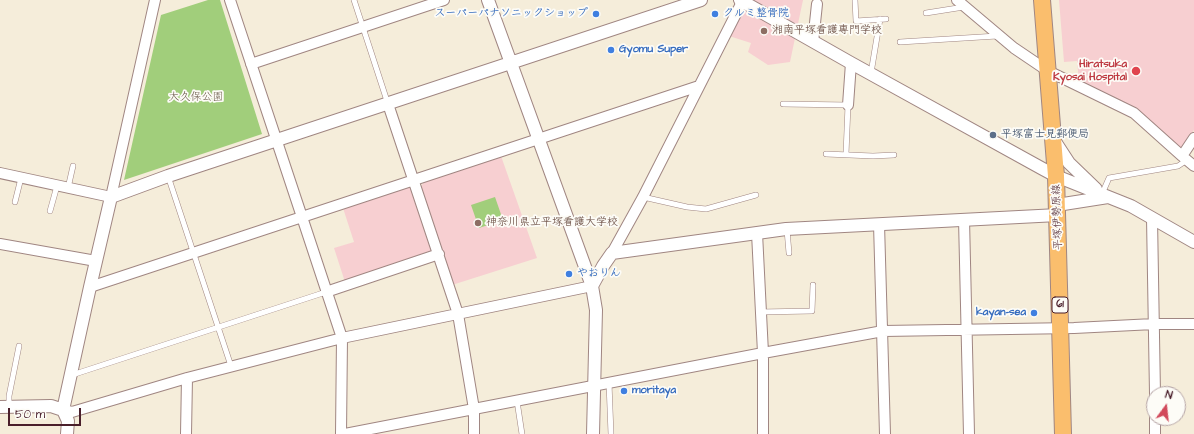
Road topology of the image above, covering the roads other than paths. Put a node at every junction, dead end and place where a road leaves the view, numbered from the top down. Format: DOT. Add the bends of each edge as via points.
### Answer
graph roads {
  1 [pos="155,0"];
  2 [pos="230,0"];
  3 [pos="354,0"];
  4 [pos="444,0"];
  5 [pos="488,0"];
  6 [pos="701,0"];
  7 [pos="742,0"];
  8 [pos="855,0"];
  9 [pos="956,0"];
  10 [pos="1042,0"];
  11 [pos="817,4"];
  12 [pos="965,7"];
  13 [pos="926,13"];
  14 [pos="363,26"];
  15 [pos="998,36"];
  16 [pos="813,42"];
  17 [pos="900,42"];
  18 [pos="510,63"];
  19 [pos="851,63"];
  20 [pos="251,64"];
  21 [pos="1048,71"];
  22 [pos="871,74"];
  23 [pos="699,86"];
  24 [pos="388,104"];
  25 [pos="784,104"];
  26 [pos="848,105"];
  27 [pos="1194,138"];
  28 [pos="538,139"];
  29 [pos="276,140"];
  30 [pos="1054,140"];
  31 [pos="826,154"];
  32 [pos="846,154"];
  33 [pos="894,155"];
  34 [pos="1188,161"];
  35 [pos="74,166"];
  36 [pos="0,173"];
  37 [pos="168,176"];
  38 [pos="1056,176"];
  39 [pos="21,178"];
  40 [pos="414,180"];
  41 [pos="57,186"];
  42 [pos="68,188"];
  43 [pos="756,195"];
  44 [pos="1106,195"];
  45 [pos="111,197"];
  46 [pos="643,197"];
  47 [pos="15,202"];
  48 [pos="1057,210"];
  49 [pos="50,211"];
  50 [pos="302,217"];
  51 [pos="1152,218"];
  52 [pos="964,219"];
  53 [pos="880,224"];
  54 [pos="786,229"];
  55 [pos="757,233"];
  56 [pos="1194,242"];
  57 [pos="0,244"];
  58 [pos="194,253"];
  59 [pos="612,253"];
  60 [pos="789,253"];
  61 [pos="439,254"];
  62 [pos="96,261"];
  63 [pos="813,285"];
  64 [pos="592,286"];
  65 [pos="90,287"];
  66 [pos="326,292"];
  67 [pos="760,312"];
  68 [pos="458,314"];
  69 [pos="1154,324"];
  70 [pos="1194,324"];
  71 [pos="218,327"];
  72 [pos="1060,328"];
  73 [pos="967,330"];
  74 [pos="883,331"];
  75 [pos="342,338"];
  76 [pos="19,346"];
  77 [pos="763,353"];
  78 [pos="231,366"];
  79 [pos="72,375"];
  80 [pos="188,378"];
  81 [pos="609,383"];
  82 [pos="595,386"];
  83 [pos="1155,386"];
  84 [pos="517,401"];
  85 [pos="4,407"];
  86 [pos="474,409"];
  87 [pos="63,410"];
  88 [pos="66,434"];
  89 [pos="186,434"];
  90 [pos="341,434"];
  91 [pos="345,434"];
  92 [pos="474,434"];
  93 [pos="522,434"];
  94 [pos="593,434"];
  95 [pos="611,434"];
  96 [pos="763,434"];
  97 [pos="885,434"];
  98 [pos="969,434"];
  99 [pos="1063,434"];
  1 -- 45 [label="street"];
  2 -- 20 [label="street"];
  3 -- 14 [label="lane"];
  4 -- 14 [label="street"];
  5 -- 18 [label="street"];
  6 -- 18 [label="street"];
  7 -- 16 [label="street"];
  7 -- 23 [label="street"];
  8 -- 22 [label="lane" via="856,21 883,19"];
  9 -- 12 [label="street"];
  10 -- 21 [label="main road, 平塚伊勢原線 / 61"];
  11 -- 16 [label="street"];
  12 -- 13 [label="lane"];
  12 -- 15 [label="street"];
  14 -- 20 [label="street"];
  14 -- 24 [label="lane"];
  15 -- 17 [label="lane"];
  15 -- 21 [label="street"];
  16 -- 19 [label="street"];
  18 -- 24 [label="street"];
  18 -- 28 [label="street"];
  19 -- 22 [label="street"];
  19 -- 26 [label="street"];
  20 -- 29 [label="street"];
  21 -- 30 [label="main road, 平塚伊勢原線 / 61"];
  21 -- 34 [label="street" via="1134,113"];
  22 -- 38 [label="street"];
  23 -- 28 [label="street"];
  23 -- 46 [label="street"];
  24 -- 29 [label="street"];
  24 -- 40 [label="street"];
  25 -- 26 [label="lane"];
  26 -- 32 [label="lane"];
  27 -- 34 [label="street"];
  28 -- 40 [label="street"];
  28 -- 64 [label="street"];
  29 -- 37 [label="street"];
  29 -- 50 [label="street"];
  30 -- 38 [label="main road, 平塚伊勢原線 / 61"];
  30 -- 44 [label="street" via="1069,163"];
  31 -- 32 [label="lane"];
  32 -- 33 [label="lane"];
  34 -- 44 [label="lane" via="1178,166 1109,178"];
  35 -- 42 [label="lane"];
  36 -- 39 [label="street"];
  37 -- 45 [label="street"];
  37 -- 58 [label="lane"];
  38 -- 44 [label="street"];
  38 -- 48 [label="main road, 平塚伊勢原線 / 61"];
  39 -- 41 [label="street"];
  39 -- 47 [label="lane"];
  40 -- 50 [label="street"];
  40 -- 61 [label="street"];
  41 -- 42 [label="street"];
  41 -- 49 [label="lane"];
  42 -- 45 [label="street"];
  43 -- 46 [label="lane" via="706,209"];
  44 -- 48 [label="street"];
  44 -- 51 [label="street"];
  45 -- 62 [label="street"];
  46 -- 59 [label="street"];
  48 -- 52 [label="street"];
  48 -- 72 [label="main road, 平塚伊勢原線 / 61"];
  50 -- 58 [label="street"];
  50 -- 66 [label="street"];
  51 -- 56 [label="street"];
  51 -- 69 [label="street"];
  52 -- 53 [label="street"];
  52 -- 73 [label="street"];
  53 -- 54 [label="street"];
  53 -- 74 [label="street"];
  54 -- 55 [label="street"];
  54 -- 60 [label="lane"];
  55 -- 59 [label="street"];
  55 -- 67 [label="street"];
  57 -- 62 [label="street"];
  58 -- 65 [label="street"];
  58 -- 71 [label="lane"];
  59 -- 64 [label="street"];
  61 -- 66 [label="street"];
  61 -- 68 [label="street"];
  62 -- 65 [label="street"];
  63 -- 67 [label="lane" via="812,311"];
  64 -- 68 [label="street"];
  64 -- 82 [label="street" via="596,310"];
  65 -- 79 [label="street"];
  66 -- 71 [label="lane"];
  66 -- 75 [label="street"];
  67 -- 77 [label="street"];
  68 -- 75 [label="street"];
  68 -- 86 [label="street"];
  69 -- 70 [label="street"];
  69 -- 72 [label="street"];
  69 -- 83 [label="street"];
  71 -- 78 [label="lane"];
  71 -- 79 [label="lane"];
  72 -- 73 [label="street"];
  72 -- 99 [label="main road, 平塚伊勢原線 / 61"];
  73 -- 74 [label="street"];
  73 -- 98 [label="street"];
  74 -- 77 [label="street"];
  74 -- 97 [label="street"];
  75 -- 78 [label="street"];
  75 -- 90 [label="street"];
  76 -- 85 [label="lane" via="9,396"];
  77 -- 81 [label="street"];
  77 -- 96 [label="street"];
  78 -- 80 [label="street"];
  79 -- 87 [label="street"];
  80 -- 87 [label="street" via="72,412"];
  80 -- 89 [label="street"];
  81 -- 82 [label="street"];
  81 -- 95 [label="lane"];
  82 -- 84 [label="street"];
  82 -- 94 [label="street"];
  84 -- 86 [label="street"];
  84 -- 93 [label="lane"];
  85 -- 87 [label="street" via="51,406"];
  86 -- 91 [label="street"];
  86 -- 92 [label="street"];
  87 -- 88 [label="street" via="68,421"];
}
